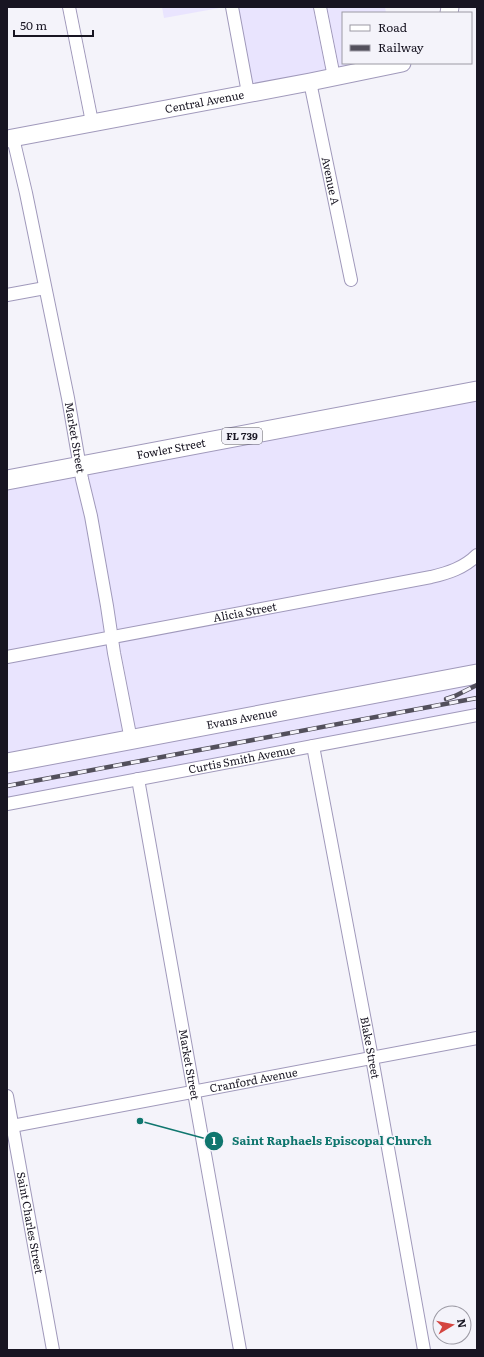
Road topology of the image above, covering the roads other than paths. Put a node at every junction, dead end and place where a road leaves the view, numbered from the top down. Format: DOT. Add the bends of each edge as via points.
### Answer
graph roads {
  1 [pos="69,7"];
  2 [pos="232,7"];
  3 [pos="320,7"];
  4 [pos="397,64"];
  5 [pos="334,77"];
  6 [pos="310,82"];
  7 [pos="248,93"];
  8 [pos="92,122"];
  9 [pos="10,138"];
  10 [pos="351,280"];
  11 [pos="45,288"];
  12 [pos="7,295"];
  13 [pos="477,391"];
  14 [pos="80,466"];
  15 [pos="7,480"];
  16 [pos="477,555"];
  17 [pos="112,637"];
  18 [pos="7,658"];
  19 [pos="477,674"];
  20 [pos="477,715"];
  21 [pos="131,740"];
  22 [pos="313,746"];
  23 [pos="7,763"];
  24 [pos="138,779"];
  25 [pos="7,804"];
  26 [pos="477,1038"];
  27 [pos="372,1058"];
  28 [pos="193,1092"];
  29 [pos="7,1096"];
  30 [pos="10,1126"];
  31 [pos="52,1350"];
  32 [pos="240,1350"];
  33 [pos="424,1350"];
  1 -- 8 [label="street"];
  2 -- 7 [label="street"];
  3 -- 5 [label="street"];
  4 -- 5 [label="street, Central Avenue"];
  5 -- 6 [label="street, Central Avenue"];
  6 -- 7 [label="street, Central Avenue"];
  6 -- 10 [label="street, Avenue A"];
  7 -- 8 [label="street, Central Avenue"];
  8 -- 9 [label="street, Central Avenue"];
  9 -- 11 [label="street, Market Street" via="26,193"];
  11 -- 12 [label="street"];
  11 -- 14 [label="street, Market Street"];
  13 -- 14 [label="main road, Fowler Street / FL 739"];
  14 -- 15 [label="main road, Fowler Street / FL 739"];
  14 -- 17 [label="street, Market Street"];
  16 -- 17 [label="street, Alicia Street" via="449,573"];
  17 -- 18 [label="street, Alicia Street"];
  17 -- 21 [label="street, Market Street"];
  19 -- 21 [label="main road, Evans Avenue"];
  20 -- 22 [label="street, Curtis Smith Avenue"];
  21 -- 23 [label="main road, Evans Avenue"];
  22 -- 24 [label="street, Curtis Smith Avenue"];
  22 -- 27 [label="street, Blake Street"];
  24 -- 25 [label="street, Curtis Smith Avenue"];
  24 -- 28 [label="street, Market Street"];
  26 -- 27 [label="street, Cranford Avenue"];
  27 -- 28 [label="street, Cranford Avenue"];
  27 -- 33 [label="street, Blake Street"];
  28 -- 30 [label="street, Cranford Avenue"];
  28 -- 32 [label="street, Market Street"];
  29 -- 30 [label="street, Saint Charles Street"];
  30 -- 31 [label="street, Saint Charles Street"];
}
